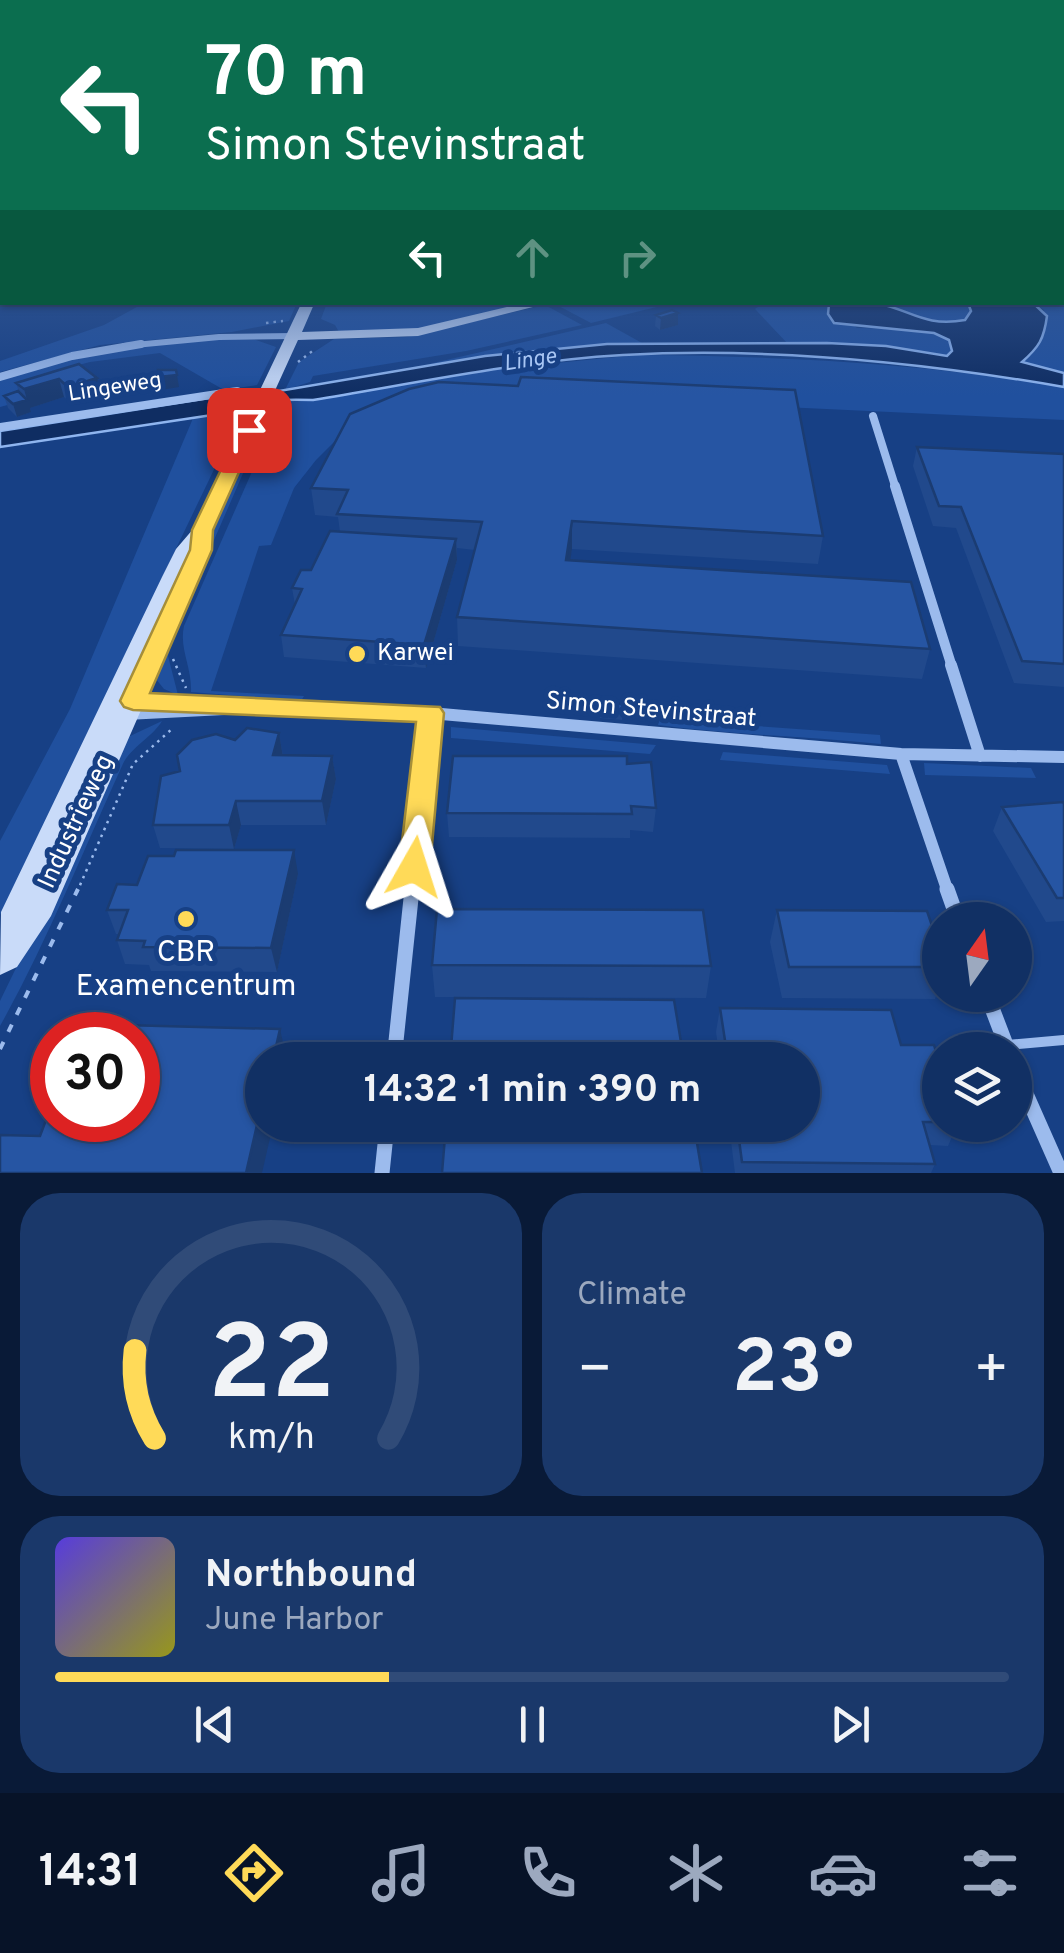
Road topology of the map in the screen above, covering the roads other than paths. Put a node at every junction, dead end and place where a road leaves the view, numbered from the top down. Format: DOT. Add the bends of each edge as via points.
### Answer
graph roads {
  1 [pos="308,305"];
  2 [pos="535,305"];
  3 [pos="294,336"];
  4 [pos="0,377"];
  5 [pos="237,390"];
  6 [pos="873,416"];
  7 [pos="0,428"];
  8 [pos="124,708"];
  9 [pos="430,713"];
  10 [pos="901,754"];
  11 [pos="980,756"];
  12 [pos="1064,757"];
  13 [pos="952,902"];
  14 [pos="0,966"];
  15 [pos="1064,1040"];
  16 [pos="396,1042"];
  17 [pos="1032,1044"];
  18 [pos="1032,1107"];
  19 [pos="385,1142"];
  20 [pos="382,1173"];
  21 [pos="1061,1173"];
  1 -- 3 [label="main road, Industrieweg"];
  2 -- 3 [label="main road" via="418,332"];
  3 -- 4 [label="street" via="150,341"];
  3 -- 8 [label="main road, Industrieweg"];
  5 -- 7 [label="street, Lingeweg"];
  6 -- 11 [label="street"];
  8 -- 9 [label="street, Simon Stevinstraat"];
  8 -- 14 [label="main road, Industrieweg" via="36,916"];
  9 -- 10 [label="street, Simon Stevinstraat"];
  9 -- 16 [label="street"];
  10 -- 11 [label="street, Simon Stevinstraat"];
  10 -- 13 [label="street"];
  11 -- 12 [label="street, Simon Stevinstraat"];
  15 -- 17 [label="lane"];
  18 -- 21 [label="street"];
  19 -- 20 [label="street"];
}
